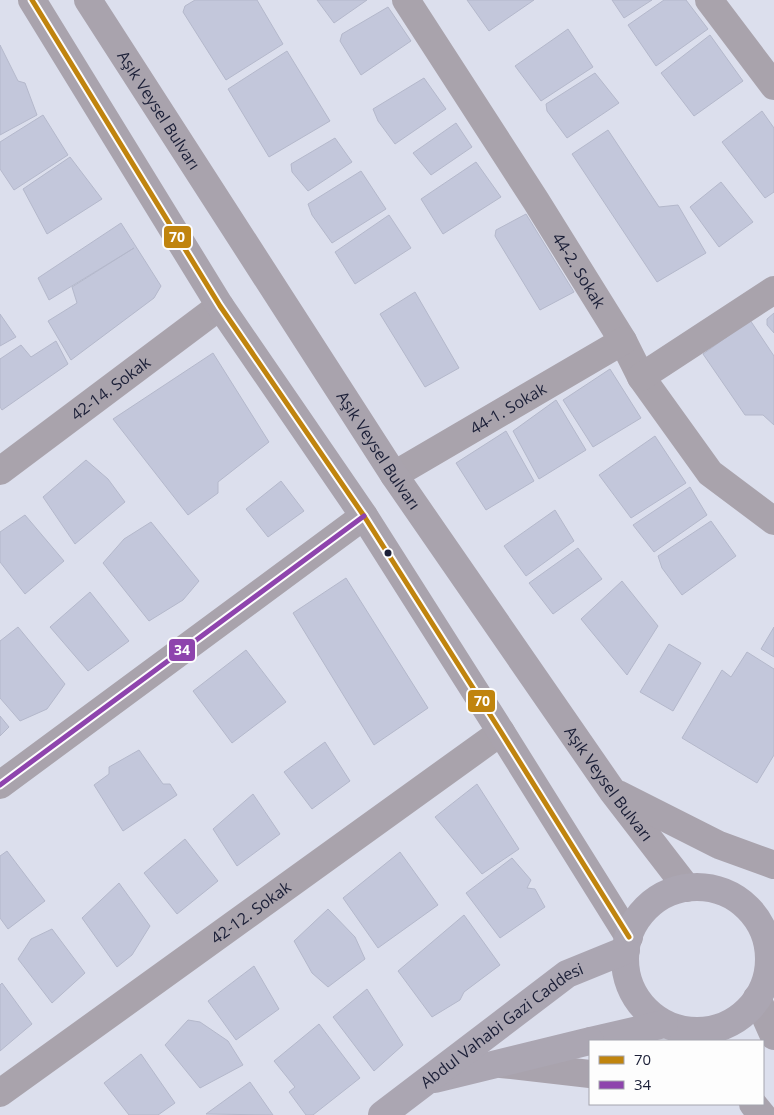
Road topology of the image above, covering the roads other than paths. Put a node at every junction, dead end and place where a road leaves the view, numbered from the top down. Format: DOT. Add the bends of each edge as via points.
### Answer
graph roads {
  1 [pos="32,0"];
  2 [pos="88,0"];
  3 [pos="406,0"];
  4 [pos="709,0"];
  5 [pos="774,86"];
  6 [pos="774,290"];
  7 [pos="220,306"];
  8 [pos="622,341"];
  9 [pos="641,377"];
  10 [pos="0,471"];
  11 [pos="394,475"];
  12 [pos="364,516"];
  13 [pos="774,521"];
  14 [pos="501,732"];
  15 [pos="0,785"];
  16 [pos="613,792"];
  17 [pos="774,865"];
  18 [pos="687,888"];
  19 [pos="762,911"];
  20 [pos="628,944"];
  21 [pos="770,972"];
  22 [pos="757,998"];
  23 [pos="664,1024"];
  24 [pos="698,1036"];
  25 [pos="774,1036"];
  26 [pos="594,1040"];
  27 [pos="589,1041"];
  28 [pos="497,1064"];
  29 [pos="589,1074"];
  30 [pos="424,1081"];
  31 [pos="0,1093"];
  32 [pos="754,1105"];
  33 [pos="382,1115"];
  34 [pos="762,1115"];
  1 -- 7 [label="main road"];
  2 -- 11 [label="main road, Aşık Veysel Bulvarı"];
  3 -- 8 [label="street, 44-2. Sokak"];
  4 -- 5 [label="street"];
  6 -- 9 [label="street"];
  7 -- 10 [label="street, 42-14. Sokak"];
  7 -- 12 [label="main road"];
  8 -- 9 [label="street, 44-2. Sokak"];
  8 -- 11 [label="street, 44-1. Sokak"];
  9 -- 13 [label="street, 44-2. Sokak" via="710,473"];
  11 -- 16 [label="main road, Aşık Veysel Bulvarı"];
  12 -- 14 [label="main road"];
  12 -- 15 [label="street"];
  14 -- 20 [label="main road"];
  14 -- 31 [label="street, 42-12. Sokak"];
  16 -- 17 [label="main road" via="719,845"];
  16 -- 18 [label="main road, Aşık Veysel Bulvarı"];
  18 -- 19 [label="main road" via="720,891"];
  18 -- 20 [label="main road" via="654,902 636,922"];
  19 -- 21 [label="main road" via="756,920 765,938"];
  20 -- 23 [label="main road" via="627,976 634,995 647,1012"];
  20 -- 30 [label="main road, Abdul Vahabi Gazi Caddesi" via="567,974"];
  21 -- 22 [label="main road"];
  22 -- 24 [label="main road" via="743,1014"];
  22 -- 25 [label="main road"];
  23 -- 24 [label="main road"];
  23 -- 26 [label="main road, Abdul Vahabi Gazi Caddesi"];
  27 -- 28 [label="main road, Abdul Vahabi Gazi Caddesi"];
  28 -- 29 [label="main road"];
  28 -- 30 [label="main road, Abdul Vahabi Gazi Caddesi"];
  30 -- 33 [label="main road"];
  32 -- 34 [label="main road"];
}
